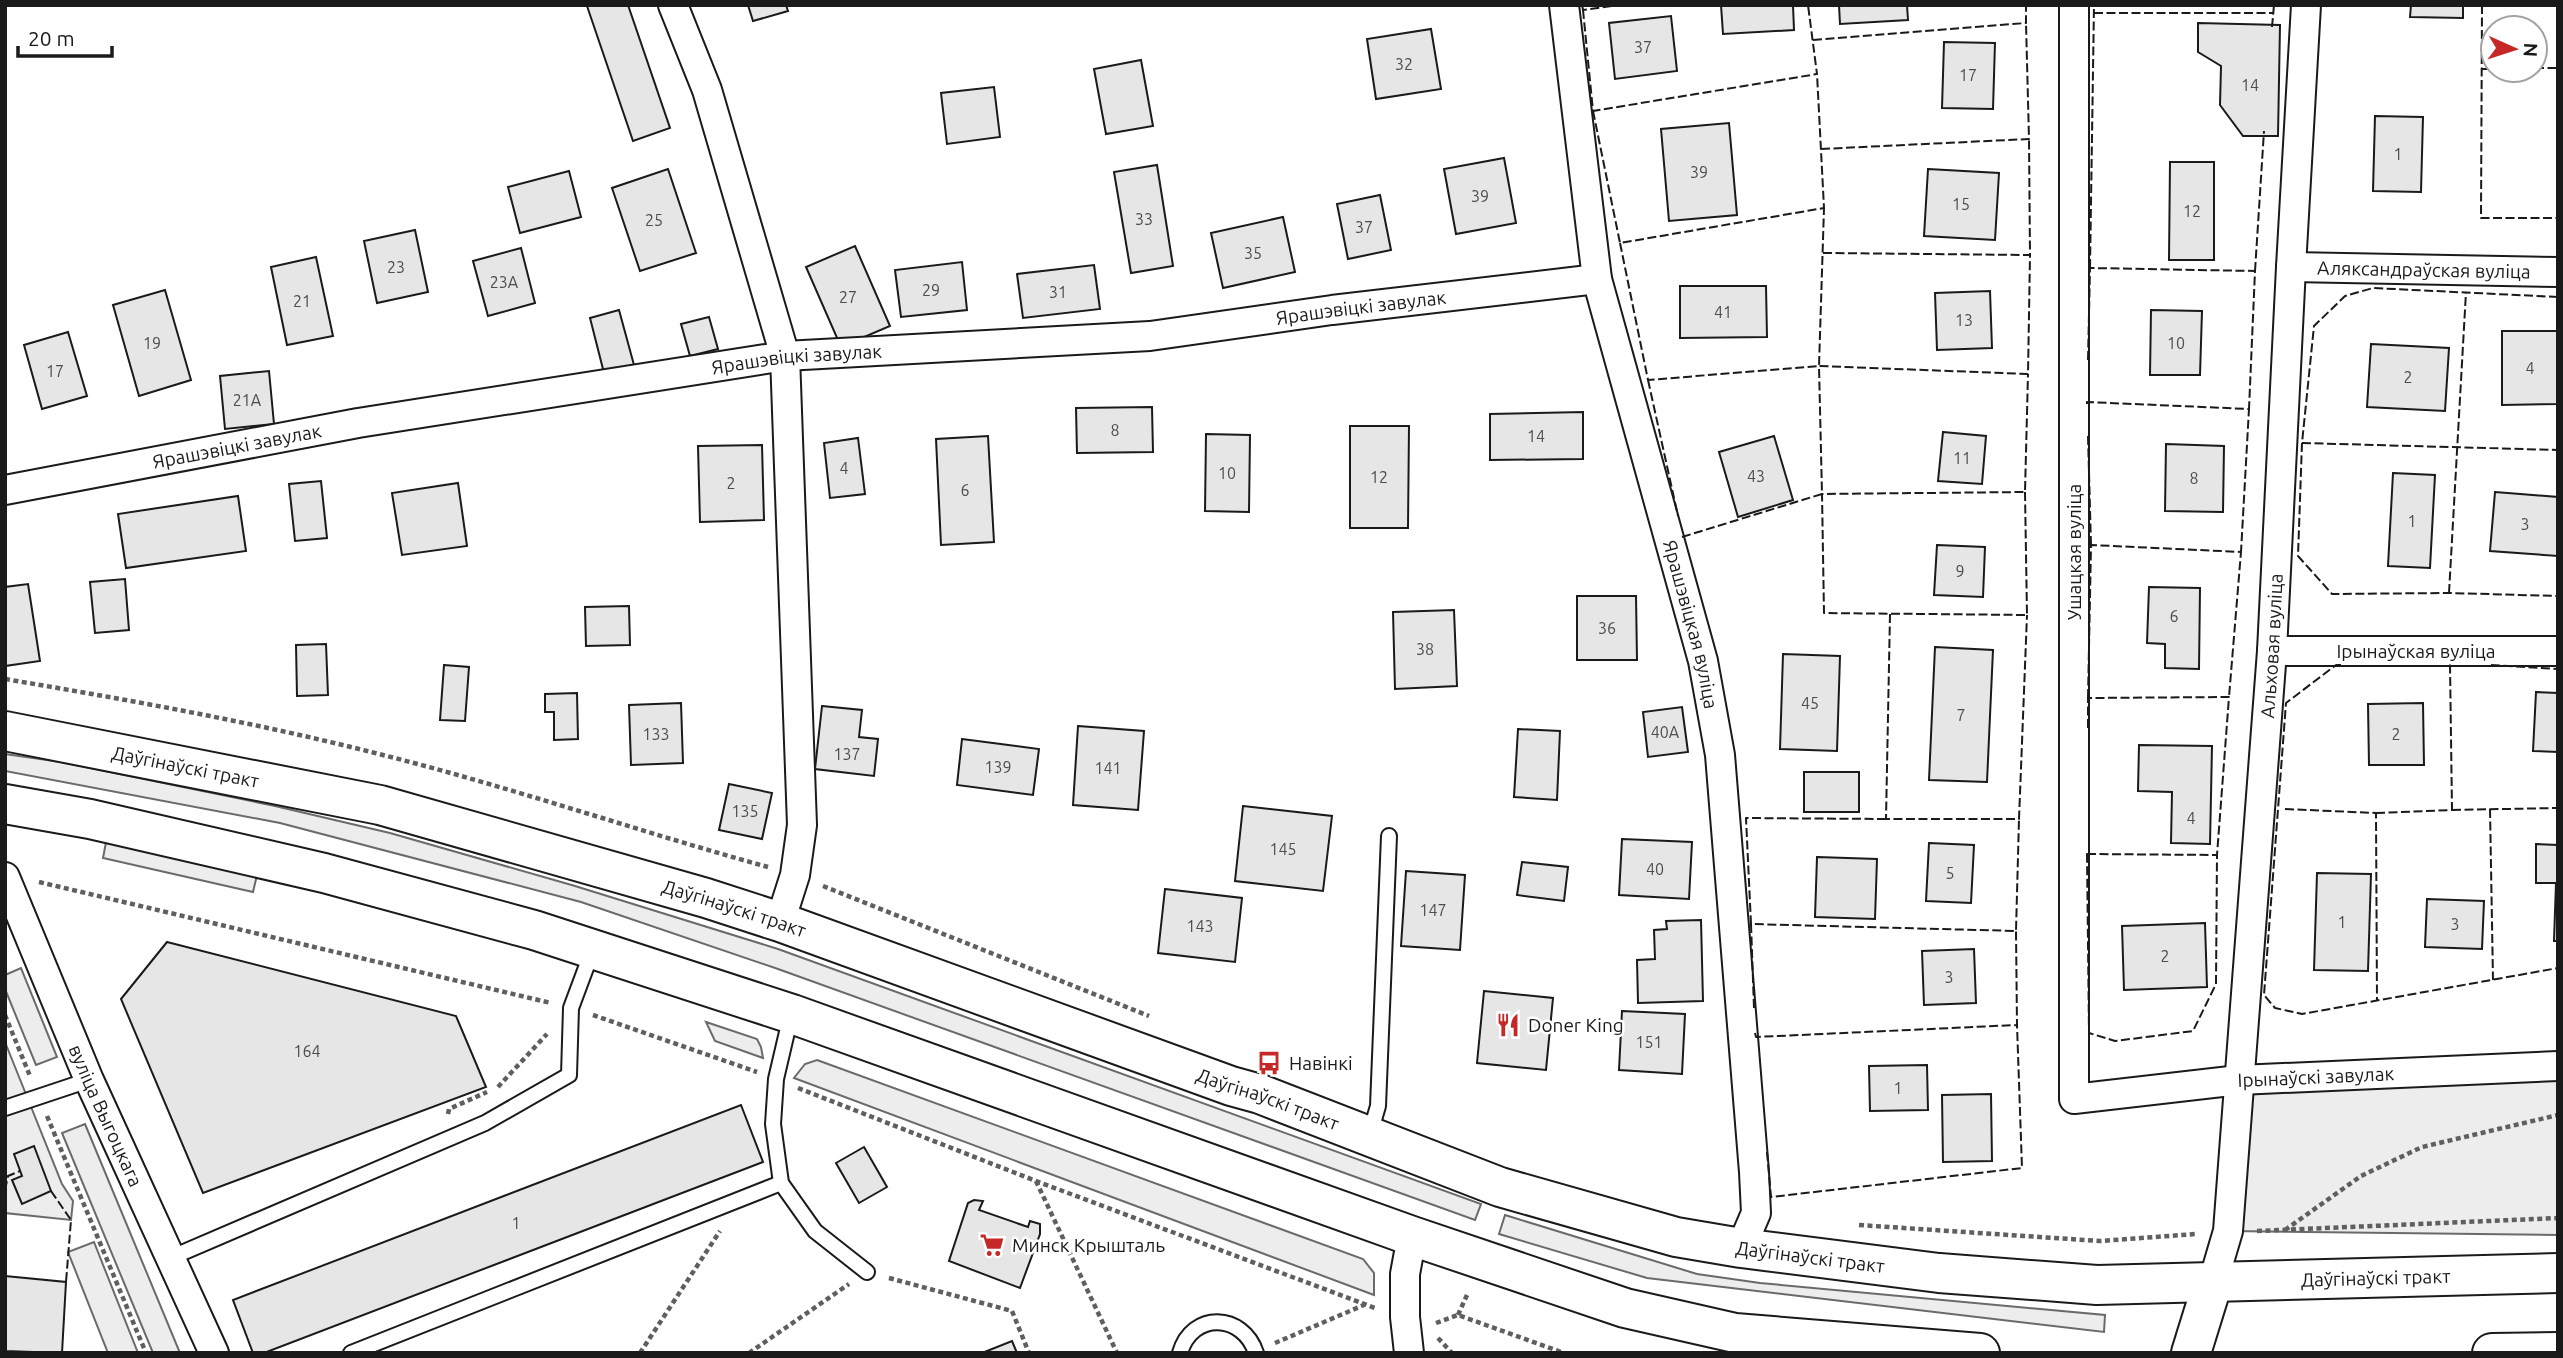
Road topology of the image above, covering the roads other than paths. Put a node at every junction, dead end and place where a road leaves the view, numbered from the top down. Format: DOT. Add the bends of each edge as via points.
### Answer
graph roads {
  1 [pos="673,5"];
  2 [pos="1564,5"];
  3 [pos="2074,5"];
  4 [pos="2306,5"];
  5 [pos="2291,267"];
  6 [pos="2558,272"];
  7 [pos="1597,279"];
  8 [pos="785,356"];
  9 [pos="5,490"];
  10 [pos="2272,651"];
  11 [pos="2558,651"];
  12 [pos="5,731"];
  13 [pos="5,804"];
  14 [pos="1389,836"];
  15 [pos="5,877"];
  16 [pos="780,922"];
  17 [pos="593,948"];
  18 [pos="792,1014"];
  19 [pos="2558,1066"];
  20 [pos="89,1080"];
  21 [pos="2239,1080"];
  22 [pos="2074,1099"];
  23 [pos="5,1108"];
  24 [pos="1369,1138"];
  25 [pos="781,1182"];
  26 [pos="1412,1236"];
  27 [pos="1741,1248"];
  28 [pos="170,1258"];
  29 [pos="867,1272"];
  30 [pos="2558,1273"];
  31 [pos="2213,1282"];
  32 [pos="1256,1352"];
  33 [pos="2558,1352"];
  34 [pos="214,1353"];
  35 [pos="351,1353"];
  36 [pos="1180,1353"];
  37 [pos="1409,1353"];
  38 [pos="1980,1353"];
  39 [pos="2191,1353"];
  40 [pos="2492,1353"];
  1 -- 8 [label="street" via="707,90"];
  2 -- 7 [label="street, Ярашэвіцкая вуліца"];
  3 -- 22 [label="street, Ушацкая вуліца"];
  4 -- 5 [label="street, Альховая вуліца"];
  5 -- 6 [label="street, Аляксандраўская вуліца"];
  5 -- 10 [label="street, Альховая вуліца"];
  7 -- 8 [label="street, Ярашэвіцкі завулак" via="1150,336"];
  7 -- 27 [label="street, Ярашэвіцкая вуліца" via="1703,661 1720,755 1756,1213"];
  8 -- 9 [label="street, Ярашэвіцкі завулак" via="358,423"];
  8 -- 16 [label="street" via="802,825 795,875"];
  10 -- 11 [label="street, Ірынаўская вуліца"];
  10 -- 21 [label="street, Альховая вуліца"];
  12 -- 16 [label="main road, Даўгінаўскі тракт" via="380,805"];
  13 -- 17 [label="main road" via="324,873"];
  14 -- 24 [label="lane" via="1378,1106"];
  15 -- 20 [label="street, вуліца Выгоцкага"];
  16 -- 24 [label="main road, Даўгінаўскі тракт" via="1260,1094"];
  17 -- 18 [label="main road"];
  17 -- 28 [label="lane" via="571,1007 569,1075 485,1123"];
  18 -- 25 [label="lane" via="776,1079 773,1124"];
  18 -- 26 [label="main road"];
  19 -- 21 [label="street, Ірынаўскі завулак"];
  20 -- 23 [label="lane"];
  20 -- 28 [label="street, вуліца Выгоцкага"];
  21 -- 22 [label="street, Ірынаўскі завулак"];
  21 -- 31 [label="street, Альховая вуліца" via="2228,1231"];
  24 -- 27 [label="main road, Даўгінаўскі тракт" via="1500,1186 1676,1237"];
  25 -- 29 [label="lane" via="815,1231"];
  25 -- 35 [label="lane"];
  26 -- 37 [label="street" via="1405,1275"];
  26 -- 38 [label="main road" via="1625,1308 1735,1333"];
  27 -- 31 [label="main road, Даўгінаўскі тракт" via="1939,1273 2071,1283"];
  28 -- 34 [label="street, вуліца Выгоцкага"];
  30 -- 31 [label="main road, Даўгінаўскі тракт"];
  31 -- 39 [label="main road"];
  32 -- 36 [label="lane" via="1242,1330 1219,1322 1196,1329"];
  33 -- 40 [label="main road"];
}
